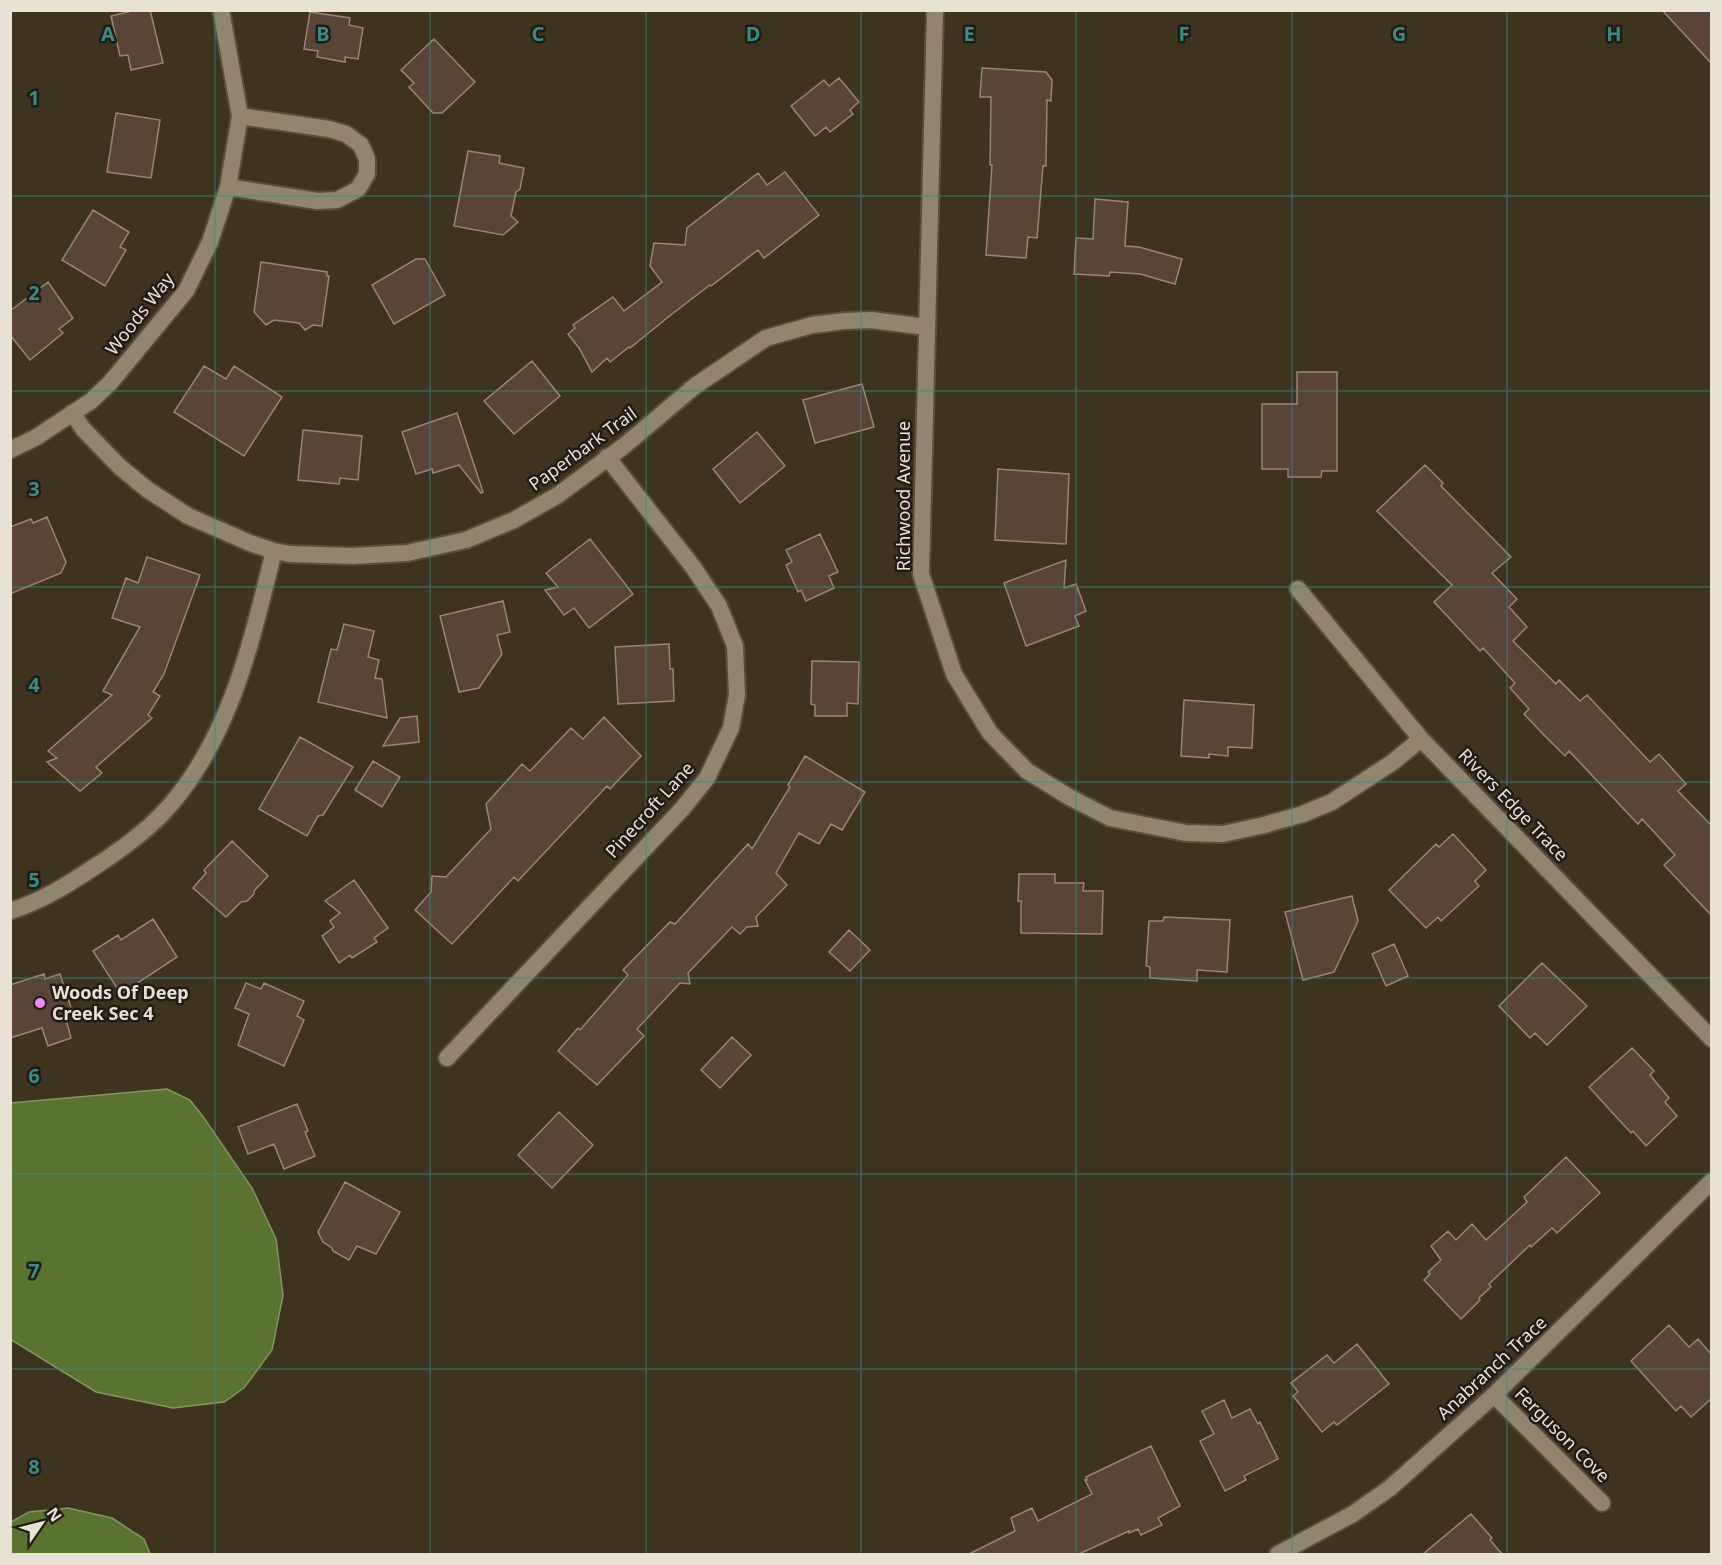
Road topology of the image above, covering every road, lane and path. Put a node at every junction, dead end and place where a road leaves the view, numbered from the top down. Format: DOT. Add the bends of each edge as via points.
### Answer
graph roads {
  1 [pos="221,10"];
  2 [pos="934,10"];
  3 [pos="240,116"];
  4 [pos="228,187"];
  5 [pos="926,327"];
  6 [pos="72,413"];
  7 [pos="10,450"];
  8 [pos="607,458"];
  9 [pos="274,551"];
  10 [pos="1298,589"];
  11 [pos="1421,739"];
  12 [pos="10,911"];
  13 [pos="1712,1039"];
  14 [pos="447,1058"];
  15 [pos="1712,1181"];
  16 [pos="1494,1395"];
  17 [pos="1602,1503"];
  18 [pos="1278,1554"];
  1 -- 3 [label="street, Woods Way"];
  2 -- 5 [label="street, Richwood Avenue"];
  3 -- 4 [label="street, Woods Way"];
  3 -- 4 [label="street" via="346,134 361,145 367,159 367,174 358,189 337,200 317,201"];
  4 -- 6 [label="street, Woods Way" via="210,242 186,291 110,383"];
  5 -- 8 [label="street, Paperbark Trail" via="845,321 812,325 766,338 695,386"];
  5 -- 11 [label="street, Richwood Avenue" via="921,574 954,674 990,733 1027,771 1110,818 1186,833 1223,834 1303,814 1332,802"];
  6 -- 7 [label="street, Woods Way"];
  6 -- 9 [label="street, Paperbark Trail" via="91,438 148,490 188,516"];
  8 -- 9 [label="street, Paperbark Trail" via="558,495 514,520 466,540 396,554 354,556"];
  8 -- 14 [label="street, Pinecroft Lane" via="719,606 735,646 737,695 731,728 707,778 682,809"];
  9 -- 12 [label="street" via="247,658 216,735 196,771 171,804 127,845 61,889"];
  10 -- 11 [label="street, Rivers Edge Trace"];
  11 -- 13 [label="street, Rivers Edge Trace"];
  15 -- 16 [label="street, Anabranch Trace"];
  16 -- 17 [label="street, Ferguson Cove"];
  16 -- 18 [label="street, Anabranch Trace" via="1390,1488 1353,1514"];
}
